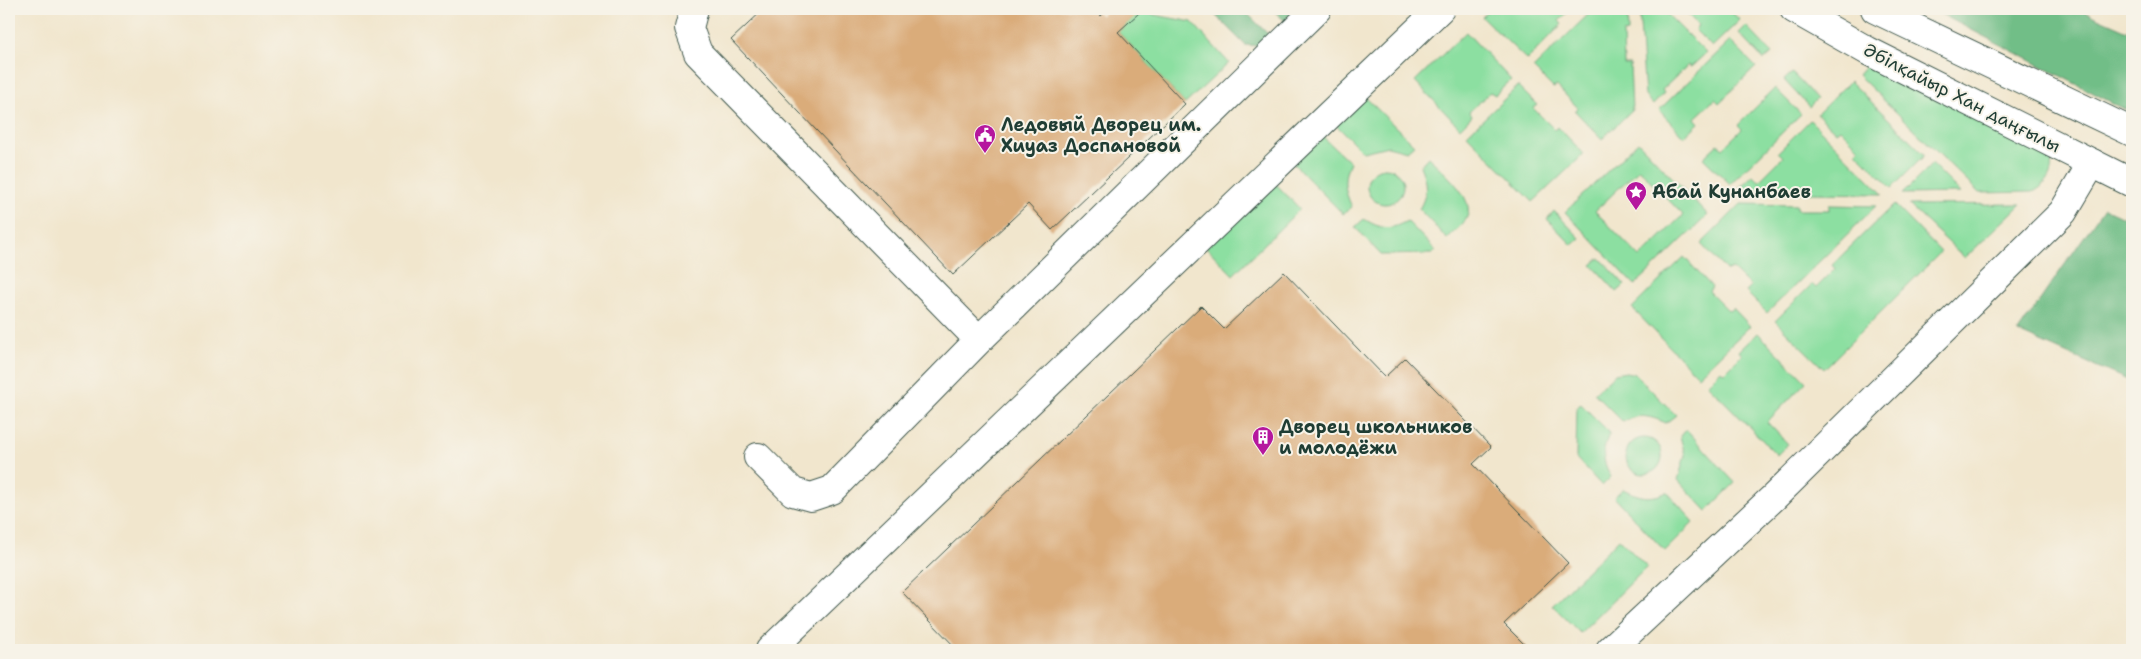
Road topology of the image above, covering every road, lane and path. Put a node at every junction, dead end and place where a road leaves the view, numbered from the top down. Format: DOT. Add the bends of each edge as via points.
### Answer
graph roads {
  1 [pos="694,9"];
  2 [pos="1317,9"];
  3 [pos="1440,9"];
  4 [pos="1794,9"];
  5 [pos="1875,9"];
  6 [pos="2132,132"];
  7 [pos="2092,164"];
  8 [pos="2132,183"];
  9 [pos="979,340"];
  10 [pos="758,457"];
  11 [pos="770,650"];
  12 [pos="1610,650"];
  1 -- 9 [label="street" via="689,28 698,53"];
  2 -- 9 [label="street"];
  3 -- 11 [label="street"];
  4 -- 7 [label="street, Әбілқайыр Хан даңғылы" via="1868,51"];
  5 -- 6 [label="street"];
  7 -- 8 [label="street, Әбілқайыр Хан даңғылы"];
  7 -- 12 [label="street" via="2063,212 1774,497"];
  9 -- 10 [label="street" via="832,490 811,497 793,492"];
}
